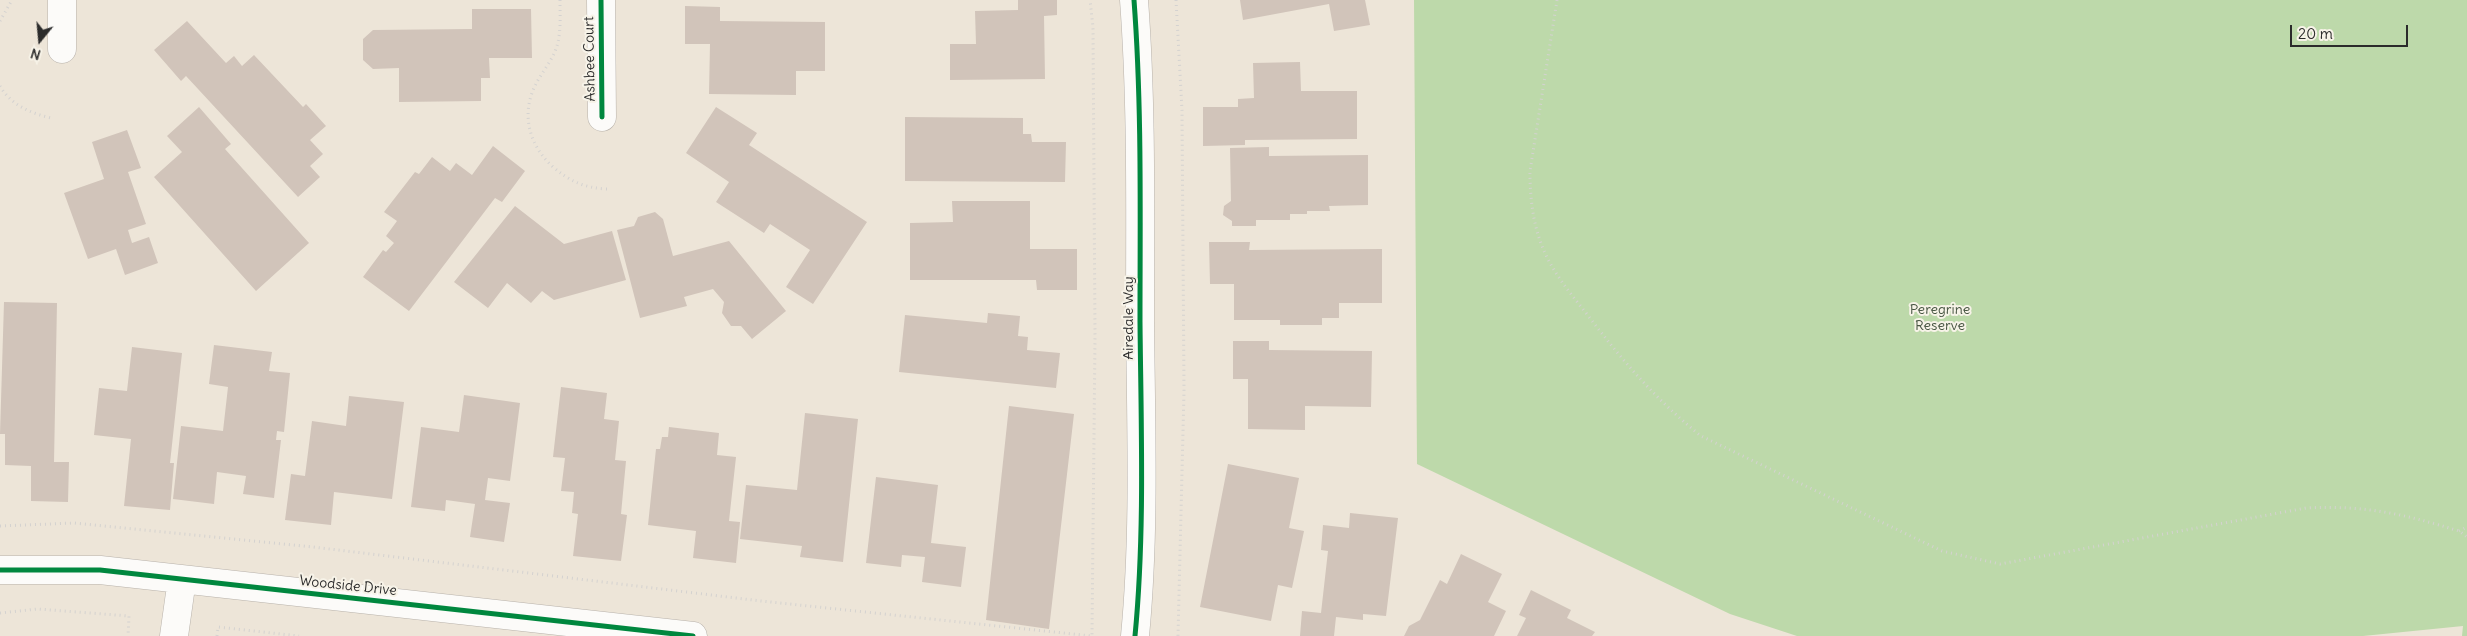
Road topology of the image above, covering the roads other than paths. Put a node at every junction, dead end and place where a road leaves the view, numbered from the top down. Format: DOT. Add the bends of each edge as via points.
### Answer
graph roads {
  1 [pos="62,0"];
  2 [pos="601,0"];
  3 [pos="1134,0"];
  4 [pos="62,49"];
  5 [pos="602,117"];
  6 [pos="0,570"];
  7 [pos="182,579"];
  8 [pos="174,636"];
  9 [pos="693,636"];
  10 [pos="1135,636"];
  1 -- 4 [label="street"];
  2 -- 5 [label="street, Ashbee Court"];
  3 -- 10 [label="street, Airedale Way" via="1138,88 1140,402 1140,568"];
  6 -- 7 [label="street, Woodside Drive" via="100,570"];
  7 -- 8 [label="street"];
  7 -- 9 [label="street, Woodside Drive"];
}
